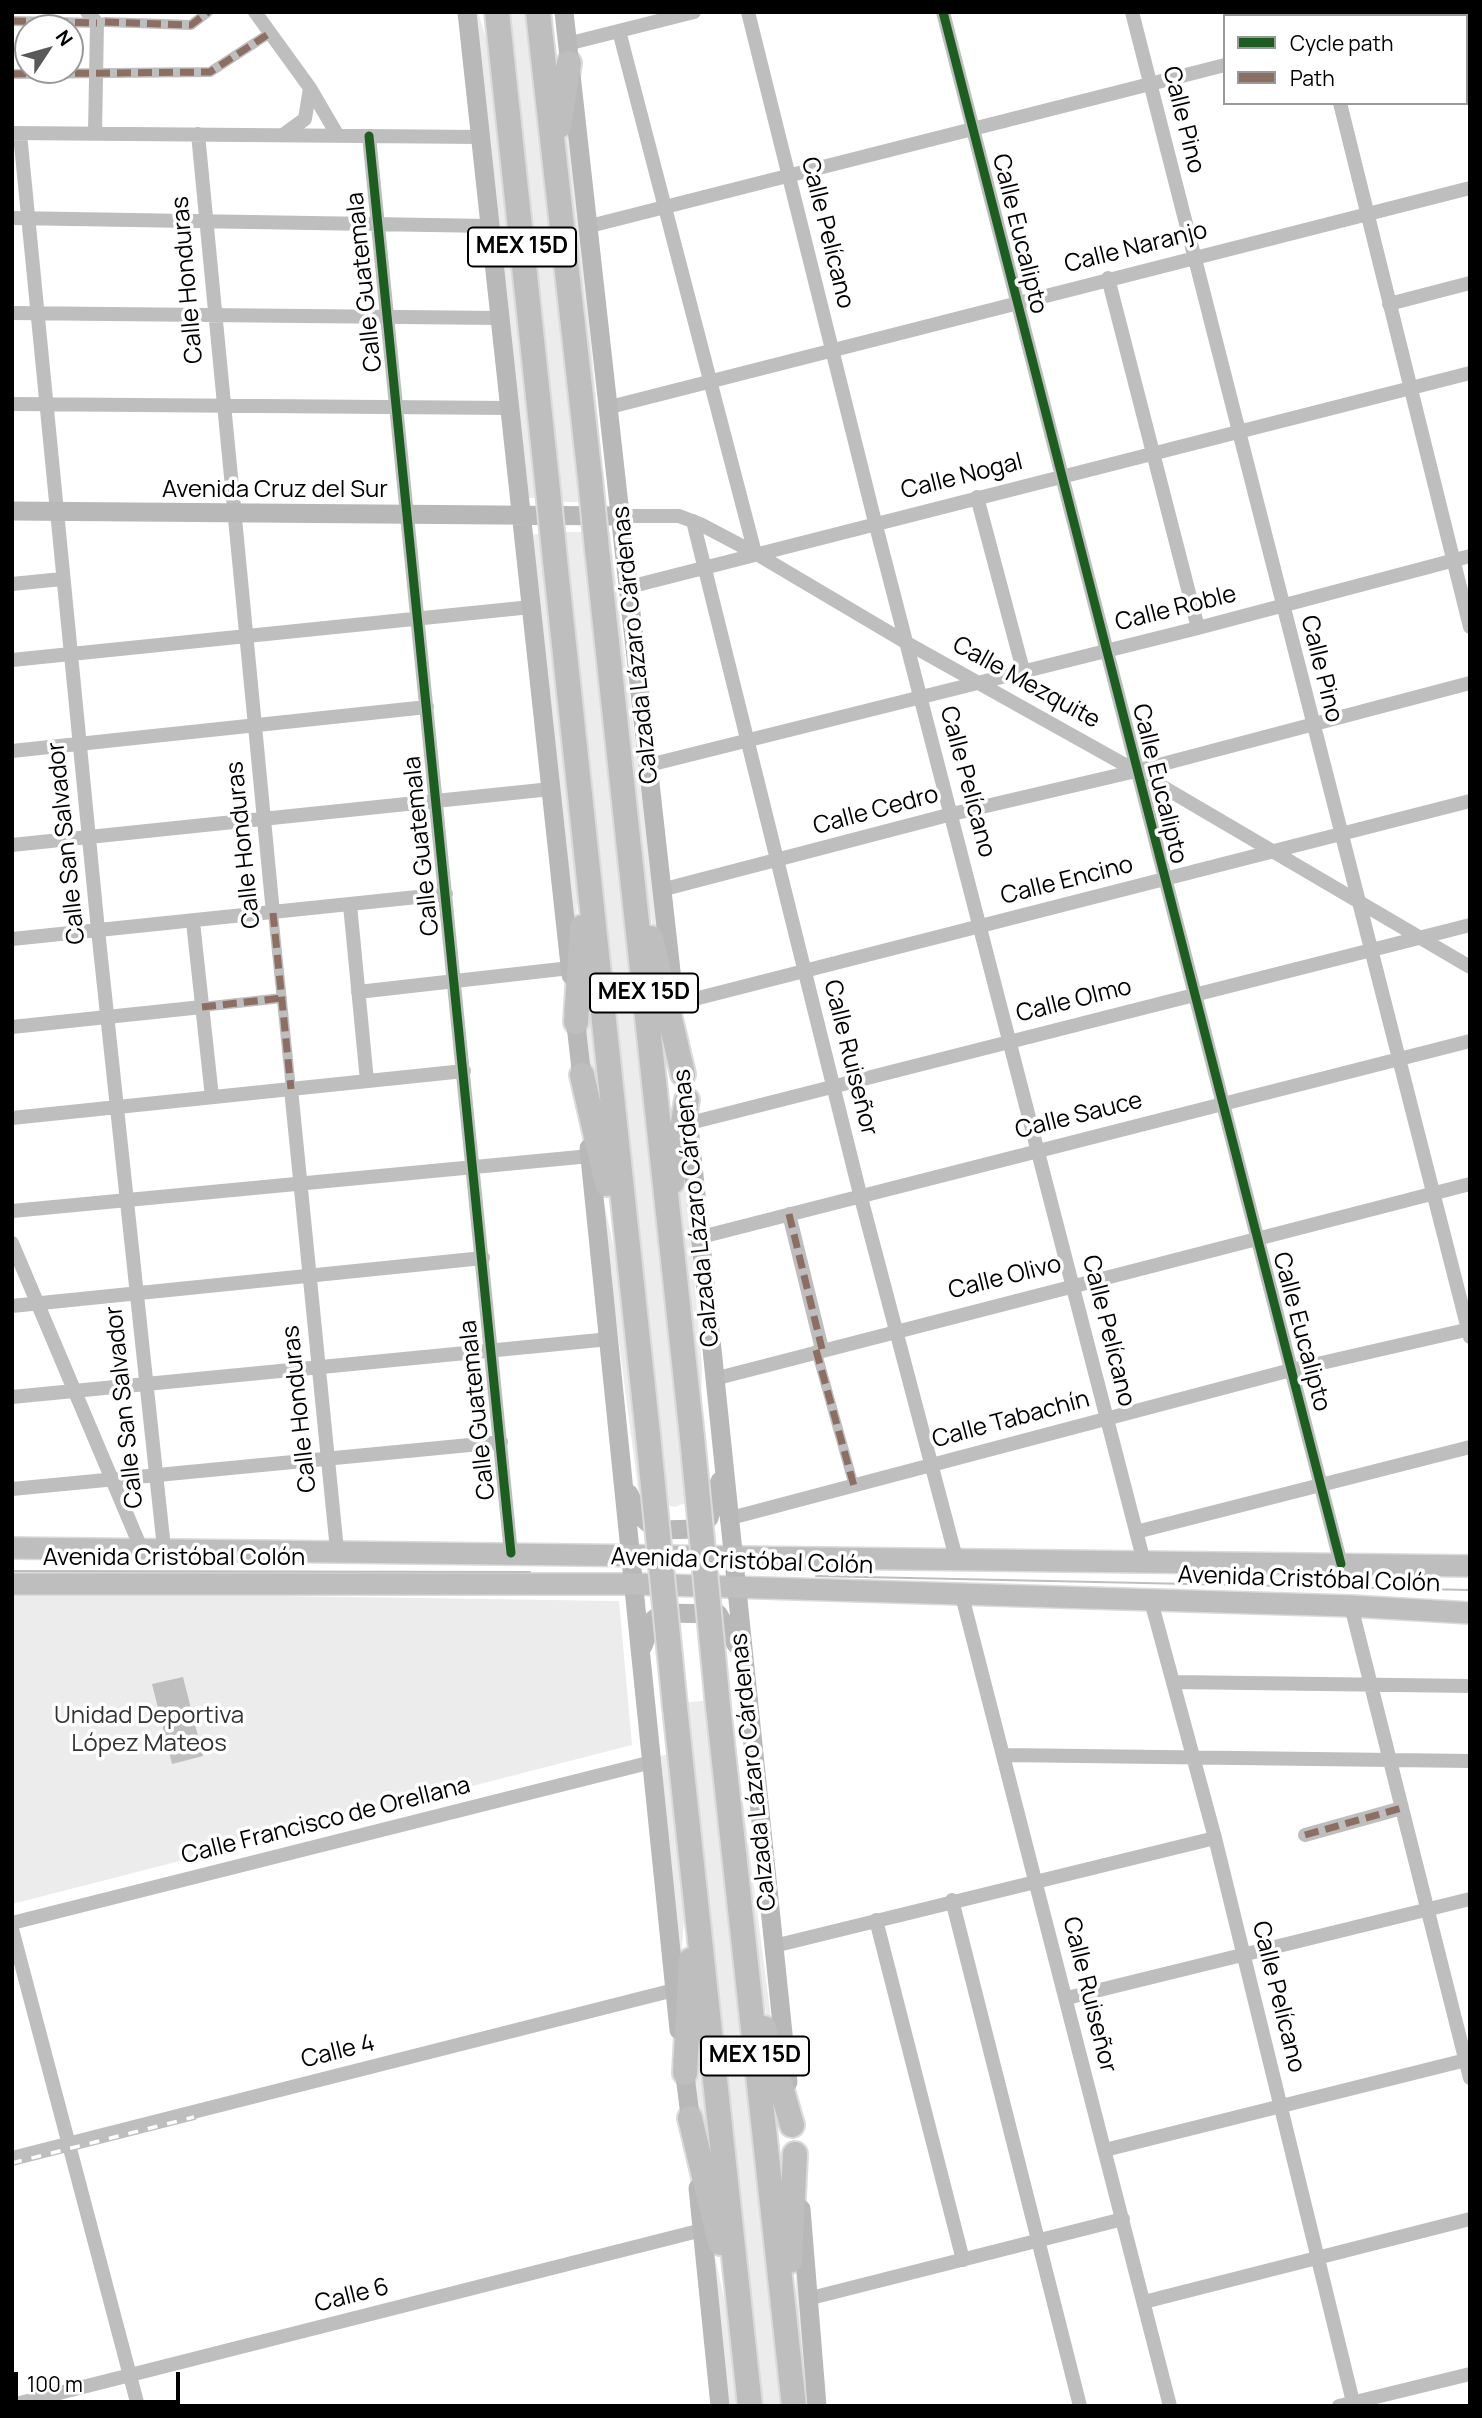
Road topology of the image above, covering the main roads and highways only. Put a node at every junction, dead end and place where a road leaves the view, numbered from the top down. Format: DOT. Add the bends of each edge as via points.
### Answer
graph roads {
  1 [pos="467,12"];
  2 [pos="485,12"];
  3 [pos="497,12"];
  4 [pos="538,12"];
  5 [pos="564,12"];
  6 [pos="568,54"];
  7 [pos="503,71"];
  8 [pos="554,158"];
  9 [pos="12,512"];
  10 [pos="522,515"];
  11 [pos="622,516"];
  12 [pos="627,843"];
  13 [pos="587,860"];
  14 [pos="576,1022"];
  15 [pos="684,1074"];
  16 [pos="582,1076"];
  17 [pos="688,1111"];
  18 [pos="667,1210"];
  19 [pos="631,1281"];
  20 [pos="723,1469"];
  21 [pos="624,1483"];
  22 [pos="12,1548"];
  23 [pos="595,1554"];
  24 [pos="631,1554"];
  25 [pos="731,1556"];
  26 [pos="766,1556"];
  27 [pos="1470,1566"];
  28 [pos="569,1583"];
  29 [pos="12,1584"];
  30 [pos="633,1584"];
  31 [pos="734,1587"];
  32 [pos="764,1588"];
  33 [pos="1470,1613"];
  34 [pos="641,1652"];
  35 [pos="742,1657"];
  36 [pos="695,1886"];
  37 [pos="745,1960"];
  38 [pos="685,2073"];
  39 [pos="690,2118"];
  40 [pos="792,2125"];
  41 [pos="795,2154"];
  42 [pos="742,2332"];
  43 [pos="790,2370"];
  44 [pos="720,2406"];
  45 [pos="750,2406"];
  46 [pos="794,2406"];
  47 [pos="817,2406"];
  1 -- 10 [label="main road"];
  2 -- 7 [label="highway"];
  3 -- 7 [label="highway, MEX 15D"];
  4 -- 8 [label="highway, Calzada Lázaro Cárdenas / MEX 15D"];
  5 -- 6 [label="main road, Calzada Lázaro Cárdenas"];
  6 -- 8 [label="highway"];
  6 -- 11 [label="main road, Calzada Lázaro Cárdenas"];
  7 -- 13 [label="highway, MEX 15D, bridge"];
  8 -- 12 [label="highway, Calzada Lázaro Cárdenas / MEX 15D, bridge"];
  9 -- 10 [label="main road, Avenida Cruz del Sur"];
  10 -- 11 [label="main road, Avenida Cruz del Sur"];
  10 -- 14 [label="main road"];
  11 -- 15 [label="main road, Calzada Lázaro Cárdenas"];
  12 -- 15 [label="highway"];
  12 -- 18 [label="highway, Calzada Lázaro Cárdenas / MEX 15D"];
  13 -- 14 [label="highway"];
  13 -- 19 [label="highway, MEX 15D"];
  14 -- 16 [label="main road"];
  15 -- 17 [label="main road, Calzada Lázaro Cárdenas"];
  16 -- 19 [label="highway"];
  16 -- 21 [label="main road"];
  17 -- 18 [label="highway"];
  17 -- 20 [label="main road, Calzada Lázaro Cárdenas"];
  18 -- 37 [label="highway, Calzada Lázaro Cárdenas / MEX 15D, bridge"];
  19 -- 36 [label="highway, MEX 15D, bridge"];
  20 -- 21 [label="main road" via="709,1518 696,1529 653,1527 639,1514"];
  20 -- 25 [label="main road, Calzada Lázaro Cárdenas"];
  21 -- 24 [label="main road"];
  22 -- 23 [label="main road, Avenida Cristóbal Colón"];
  23 -- 24 [label="main road, Avenida Cristóbal Colón"];
  23 -- 28 [label="main road"];
  24 -- 25 [label="main road, Avenida Cristóbal Colón"];
  24 -- 30 [label="main road"];
  25 -- 26 [label="main road, Avenida Cristóbal Colón"];
  25 -- 31 [label="main road, Calzada Lázaro Cárdenas"];
  26 -- 27 [label="main road, Avenida Cristóbal Colón"];
  26 -- 32 [label="main road" via="756,1576"];
  28 -- 29 [label="main road, Avenida Cristóbal Colón"];
  28 -- 30 [label="main road, Avenida Cristóbal Colón"];
  30 -- 31 [label="main road, Avenida Cristóbal Colón"];
  30 -- 34 [label="main road"];
  31 -- 32 [label="main road, Avenida Cristóbal Colón"];
  31 -- 35 [label="main road, Calzada Lázaro Cárdenas"];
  32 -- 33 [label="main road, Avenida Cristóbal Colón"];
  34 -- 35 [label="main road" via="657,1615 713,1612 722,1617"];
  34 -- 38 [label="main road"];
  35 -- 40 [label="main road, Calzada Lázaro Cárdenas"];
  36 -- 38 [label="highway"];
  36 -- 42 [label="highway, MEX 15D"];
  37 -- 40 [label="highway"];
  37 -- 43 [label="highway, Calzada Lázaro Cárdenas / MEX 15D"];
  38 -- 39 [label="main road"];
  39 -- 42 [label="highway"];
  39 -- 44 [label="main road"];
  40 -- 41 [label="main road, Calzada Lázaro Cárdenas"];
  41 -- 43 [label="highway"];
  41 -- 47 [label="main road, Calzada Lázaro Cárdenas"];
  42 -- 45 [label="highway, MEX 15D"];
  43 -- 46 [label="highway, Calzada Lázaro Cárdenas / MEX 15D"];
}
